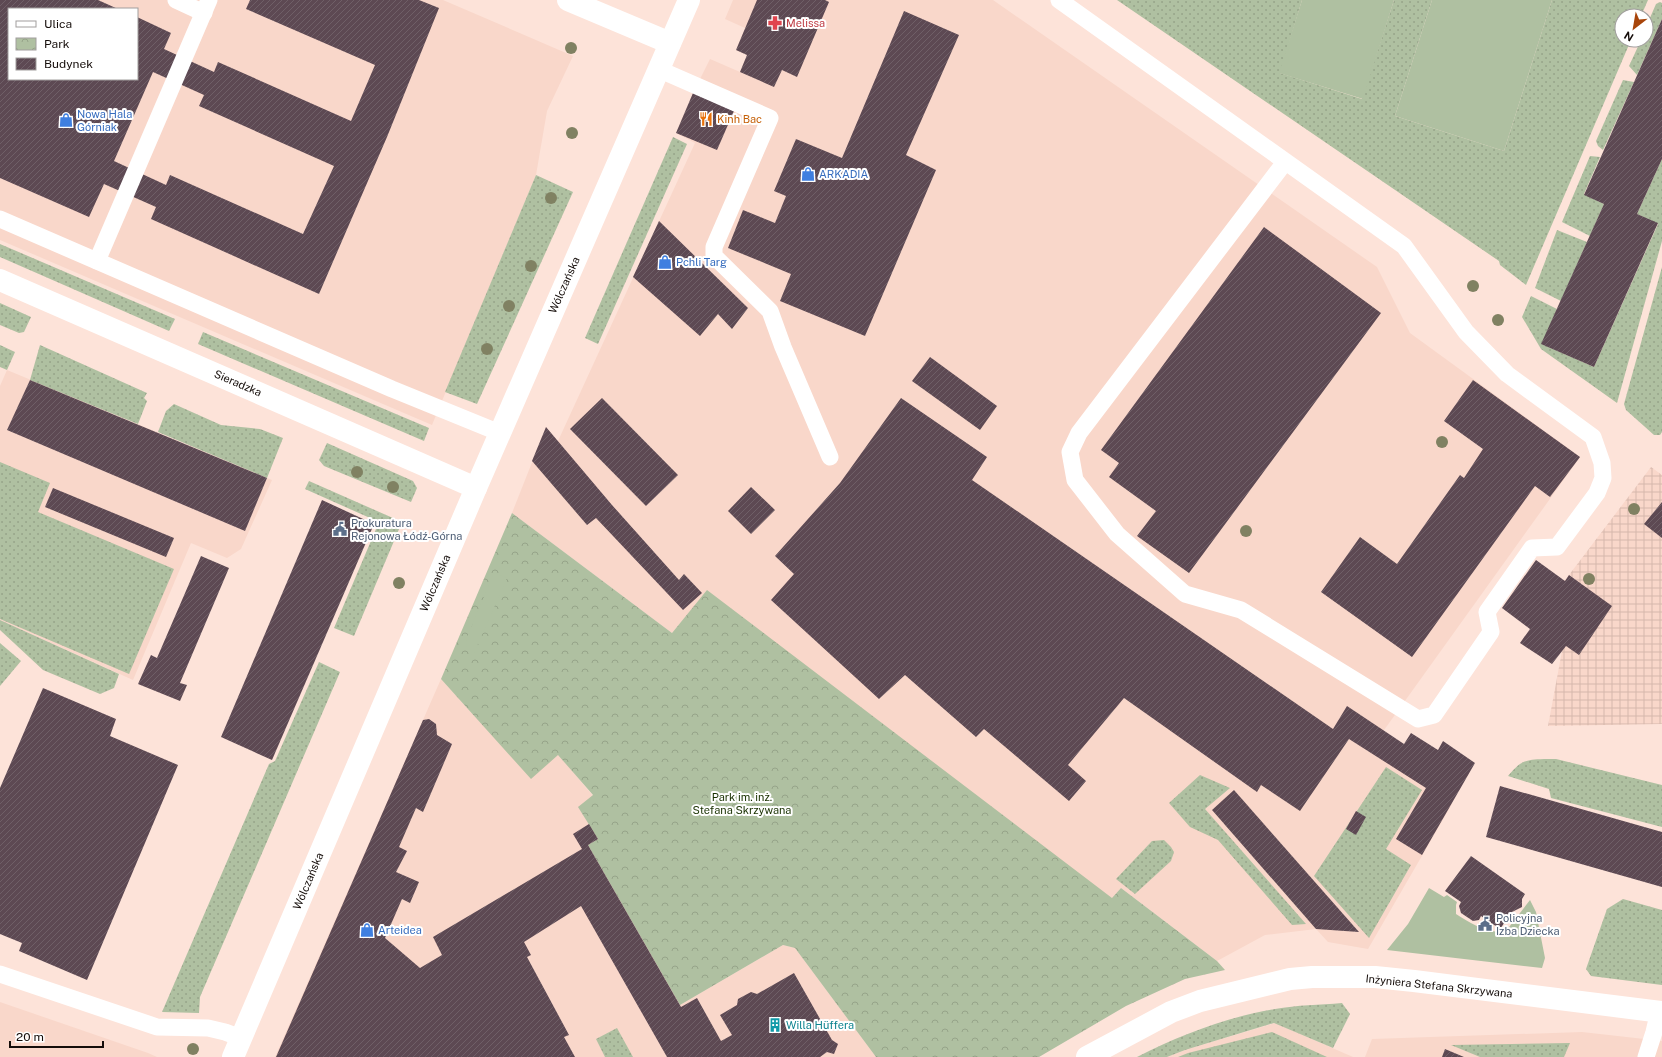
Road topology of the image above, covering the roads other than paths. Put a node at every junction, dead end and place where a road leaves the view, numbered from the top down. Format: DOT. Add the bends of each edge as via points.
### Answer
graph roads {
  1 [pos="176,0"];
  2 [pos="568,0"];
  3 [pos="689,0"];
  4 [pos="1059,0"];
  5 [pos="207,6"];
  6 [pos="670,43"];
  7 [pos="658,69"];
  8 [pos="1285,162"];
  9 [pos="0,219"];
  10 [pos="97,261"];
  11 [pos="0,280"];
  12 [pos="500,433"];
  13 [pos="830,457"];
  14 [pos="476,488"];
  15 [pos="0,974"];
  16 [pos="1660,1011"];
  17 [pos="237,1048"];
  18 [pos="1087,1057"];
  19 [pos="1646,1057"];
  1 -- 5 [label="lane"];
  2 -- 6 [label="street"];
  3 -- 6 [label="street, Wólczańska"];
  4 -- 8 [label="lane"];
  5 -- 10 [label="lane"];
  6 -- 7 [label="street, Wólczańska"];
  7 -- 12 [label="street, Wólczańska"];
  7 -- 13 [label="lane" via="770,118 714,247 714,256 770,311"];
  8 -- 8 [label="lane" via="1079,432 1070,452 1076,480 1117,534 1185,594 1241,610 1418,719 1434,715 1491,632 1487,612 1532,548 1557,547 1597,493 1603,478 1602,462 1593,437 1507,374 1466,332 1404,246"];
  9 -- 10 [label="lane"];
  10 -- 12 [label="lane"];
  11 -- 14 [label="street, Sieradzka"];
  12 -- 14 [label="street, Wólczańska"];
  14 -- 17 [label="street, Wólczańska"];
  15 -- 17 [label="lane" via="157,1027 208,1028 225,1032"];
  16 -- 18 [label="street, Inżyniera Stefana Skrzywana" via="1375,977 1312,977 1290,979 1200,1001 1171,1012"];
  16 -- 19 [label="lane"];
}
